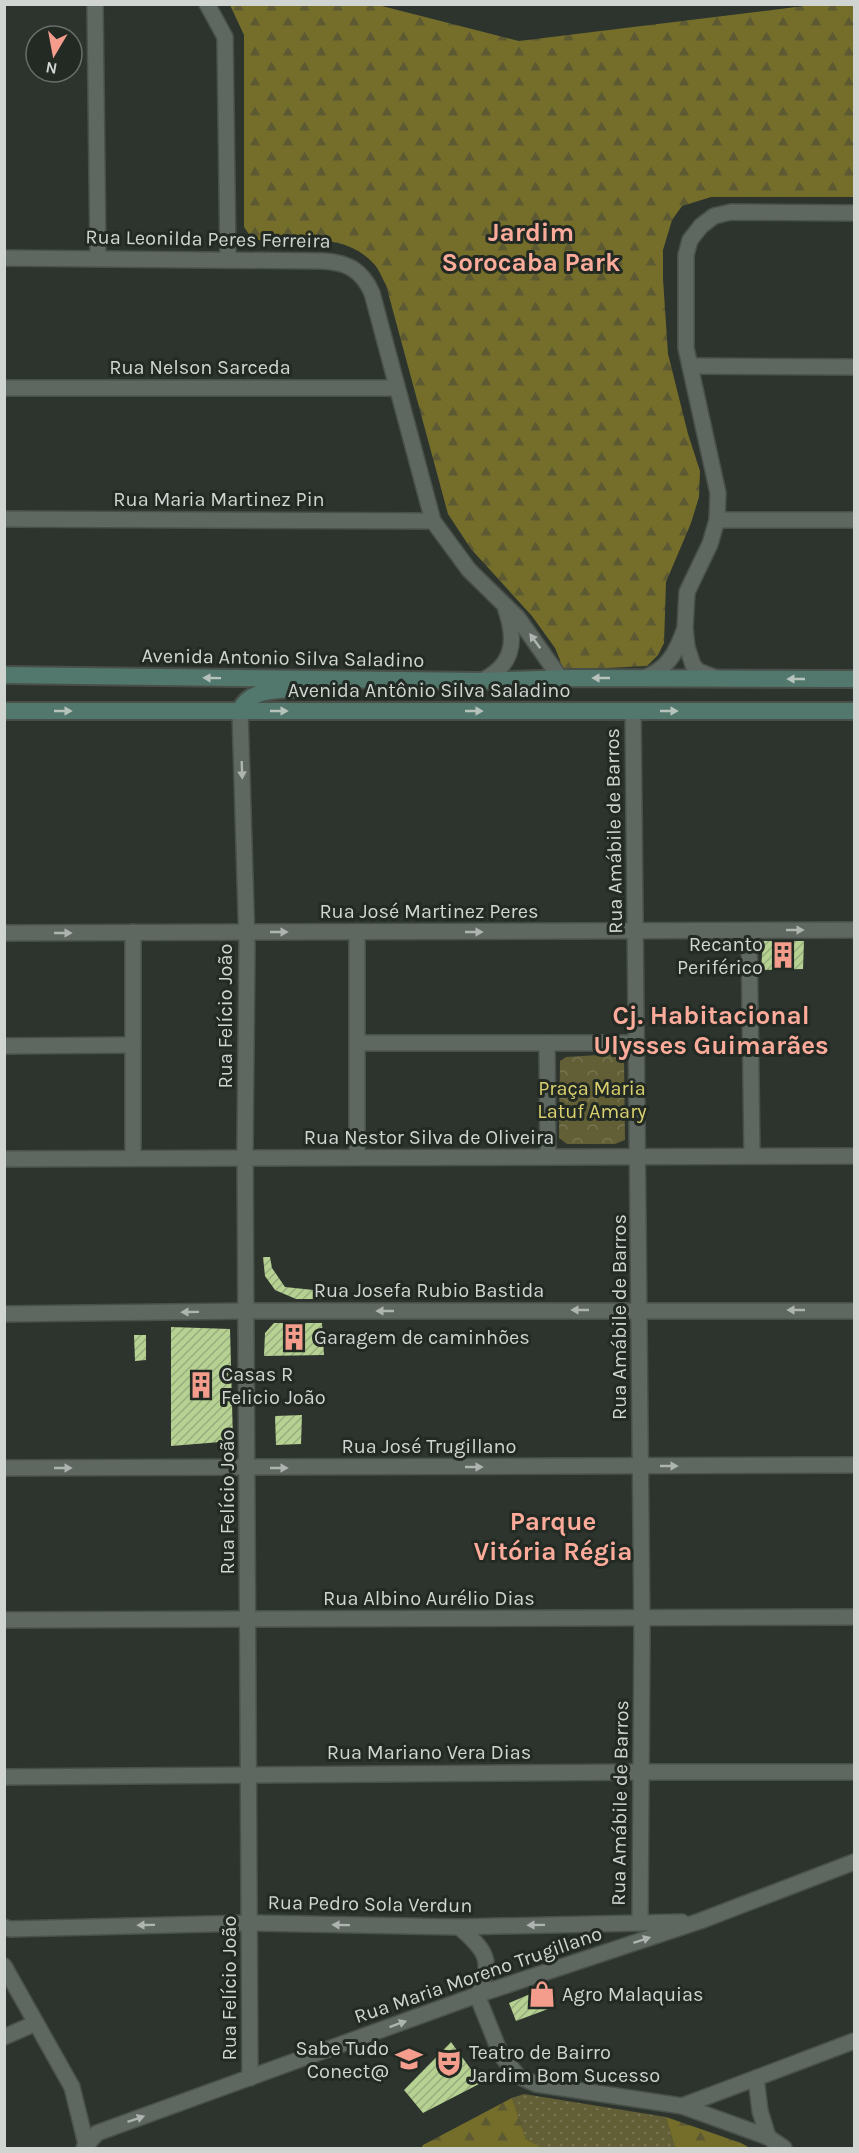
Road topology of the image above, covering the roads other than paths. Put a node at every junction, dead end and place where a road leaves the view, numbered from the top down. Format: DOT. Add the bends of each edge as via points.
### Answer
graph roads {
  1 [pos="95,4"];
  2 [pos="207,4"];
  3 [pos="855,213"];
  4 [pos="98,257"];
  5 [pos="4,258"];
  6 [pos="228,260"];
  7 [pos="690,366"];
  8 [pos="855,367"];
  9 [pos="4,388"];
  10 [pos="396,388"];
  11 [pos="4,519"];
  12 [pos="717,520"];
  13 [pos="855,520"];
  14 [pos="433,521"];
  15 [pos="505,607"];
  16 [pos="685,628"];
  17 [pos="4,675"];
  18 [pos="643,678"];
  19 [pos="717,678"];
  20 [pos="561,679"];
  21 [pos="855,679"];
  22 [pos="405,680"];
  23 [pos="481,681"];
  24 [pos="4,711"];
  25 [pos="240,711"];
  26 [pos="633,711"];
  27 [pos="855,711"];
  28 [pos="749,930"];
  29 [pos="855,930"];
  30 [pos="637,931"];
  31 [pos="133,932"];
  32 [pos="246,932"];
  33 [pos="357,932"];
  34 [pos="4,933"];
  35 [pos="358,1043"];
  36 [pos="547,1043"];
  37 [pos="637,1043"];
  38 [pos="133,1045"];
  39 [pos="4,1046"];
  40 [pos="638,1156"];
  41 [pos="752,1156"];
  42 [pos="855,1156"];
  43 [pos="357,1157"];
  44 [pos="548,1157"];
  45 [pos="133,1158"];
  46 [pos="245,1158"];
  47 [pos="4,1159"];
  48 [pos="640,1310"];
  49 [pos="246,1311"];
  50 [pos="855,1311"];
  51 [pos="4,1314"];
  52 [pos="855,1465"];
  53 [pos="640,1466"];
  54 [pos="4,1468"];
  55 [pos="248,1468"];
  56 [pos="642,1617"];
  57 [pos="855,1617"];
  58 [pos="4,1620"];
  59 [pos="248,1620"];
  60 [pos="642,1772"];
  61 [pos="855,1772"];
  62 [pos="249,1775"];
  63 [pos="4,1777"];
  64 [pos="855,1862"];
  65 [pos="700,1921"];
  66 [pos="249,1923"];
  67 [pos="640,1923"];
  68 [pos="599,1924"];
  69 [pos="4,1927"];
  70 [pos="459,1927"];
  71 [pos="594,1956"];
  72 [pos="4,1966"];
  73 [pos="477,1995"];
  74 [pos="36,2023"];
  75 [pos="4,2037"];
  76 [pos="855,2041"];
  77 [pos="250,2078"];
  78 [pos="756,2078"];
  79 [pos="682,2106"];
  80 [pos="768,2137"];
  81 [pos="86,2148"];
  82 [pos="784,2148"];
  1 -- 4 [label="street"];
  2 -- 6 [label="street" via="225,37"];
  3 -- 7 [label="street" via="731,212 714,216 700,226 686,255 686,348"];
  4 -- 5 [label="street, Rua Leonilda Peres Ferreira"];
  4 -- 6 [label="street, Rua Leonilda Peres Ferreira"];
  6 -- 10 [label="street, Rua Leonilda Peres Ferreira" via="334,262 360,273 372,293"];
  7 -- 8 [label="street"];
  7 -- 12 [label="street" via="718,493"];
  9 -- 10 [label="street, Rua Nelson Sarceda"];
  10 -- 14 [label="street, Rua Leonilda Peres Ferreira"];
  11 -- 14 [label="street, Rua Maria Martinez Pin"];
  12 -- 13 [label="street"];
  12 -- 16 [label="street" via="687,592"];
  14 -- 15 [label="street, Rua Leonilda Peres Ferreira" via="469,570"];
  20 -- 15 [label="street, Rua Leonilda Peres Ferreira, one-way" via="518,618"];
  15 -- 23 [label="street, Rua Leonilda Peres Ferreira" via="513,636 510,650 500,669"];
  16 -- 18 [label="street" via="672,658 655,674"];
  16 -- 19 [label="street" via="693,665"];
  22 -- 17 [label="main road, Avenida Antonio Silva Saladino, one-way"];
  18 -- 19 [label="main road, Avenida Antônio Silva Saladino"];
  18 -- 20 [label="main road, Avenida Antônio Silva Saladino, one-way"];
  21 -- 19 [label="main road, Avenida Antônio Silva Saladino, one-way"];
  20 -- 23 [label="main road, Avenida Antonio Silva Saladino"];
  22 -- 23 [label="main road, Avenida Antonio Silva Saladino"];
  22 -- 25 [label="main road" via="267,691 248,700"];
  24 -- 25 [label="main road, Avenida Antônio Silva Saladino, one-way"];
  25 -- 26 [label="main road, Avenida Antônio Silva Saladino, one-way"];
  25 -- 32 [label="street, Rua Felício João, one-way"];
  26 -- 27 [label="main road, Avenida Antônio Silva Saladino, one-way"];
  26 -- 30 [label="street, Rua Amábile de Barros"];
  28 -- 29 [label="street, Rua José Martinez Peres, one-way"];
  28 -- 30 [label="street, Rua José Martinez Peres"];
  28 -- 41 [label="street"];
  33 -- 30 [label="street, Rua José Martinez Peres, one-way"];
  30 -- 37 [label="street, Rua Amábile de Barros"];
  31 -- 32 [label="street, Rua José Martinez Peres"];
  34 -- 31 [label="street, Rua José Martinez Peres, one-way"];
  31 -- 38 [label="street"];
  32 -- 33 [label="street, Rua José Martinez Peres, one-way"];
  32 -- 46 [label="street, Rua Felício João"];
  33 -- 35 [label="street"];
  35 -- 36 [label="street"];
  35 -- 43 [label="street"];
  36 -- 37 [label="street"];
  36 -- 44 [label="street"];
  37 -- 40 [label="street, Rua Amábile de Barros"];
  38 -- 39 [label="street"];
  38 -- 45 [label="street"];
  40 -- 41 [label="street, Rua Nestor Silva de Oliveira"];
  40 -- 44 [label="street, Rua Nestor Silva de Oliveira"];
  40 -- 48 [label="street, Rua Amábile de Barros"];
  41 -- 42 [label="street, Rua Nestor Silva de Oliveira"];
  43 -- 44 [label="street, Rua Nestor Silva de Oliveira"];
  43 -- 46 [label="street, Rua Nestor Silva de Oliveira"];
  45 -- 46 [label="street, Rua Nestor Silva de Oliveira"];
  45 -- 47 [label="street, Rua Nestor Silva de Oliveira"];
  46 -- 49 [label="street, Rua Felício João"];
  48 -- 49 [label="street, Rua Josefa Rubio Bastida, one-way"];
  50 -- 48 [label="street, Rua Josefa Rubio Bastida, one-way"];
  48 -- 53 [label="street, Rua Amábile de Barros"];
  49 -- 51 [label="street, Rua Josefa Rubio Bastida, one-way"];
  49 -- 55 [label="street, Rua Felício João"];
  53 -- 52 [label="street, Rua José Trugillano, one-way"];
  55 -- 53 [label="street, Rua José Trugillano, one-way"];
  53 -- 56 [label="street, Rua Amábile de Barros"];
  54 -- 55 [label="street, Rua José Trugillano, one-way"];
  55 -- 59 [label="street, Rua Felício João"];
  56 -- 57 [label="street, Rua Albino Aurélio Dias"];
  56 -- 59 [label="street, Rua Albino Aurélio Dias"];
  56 -- 60 [label="street, Rua Amábile de Barros"];
  58 -- 59 [label="street, Rua Albino Aurélio Dias"];
  59 -- 62 [label="street, Rua Felício João"];
  60 -- 61 [label="street, Rua Mariano Vera Dias"];
  60 -- 62 [label="street, Rua Mariano Vera Dias"];
  60 -- 67 [label="street, Rua Amábile de Barros"];
  62 -- 63 [label="street, Rua Mariano Vera Dias"];
  62 -- 66 [label="street, Rua Felício João"];
  64 -- 65 [label="street, Rua Maria Moreno Trugillano"];
  65 -- 67 [label="street, Rua Pedro Sola Verdun"];
  71 -- 65 [label="street, Rua Maria Moreno Trugillano, one-way"];
  66 -- 69 [label="street, Rua Pedro Sola Verdun, one-way"];
  70 -- 66 [label="street, Rua Pedro Sola Verdun, one-way"];
  66 -- 77 [label="street, Rua Felício João"];
  67 -- 68 [label="street, Rua Pedro Sola Verdun"];
  68 -- 70 [label="street, Rua Pedro Sola Verdun, one-way"];
  68 -- 71 [label="street" via="607,1934"];
  70 -- 73 [label="street" via="476,1941 486,1958 486,1978"];
  71 -- 73 [label="street, Rua Maria Moreno Trugillano"];
  72 -- 74 [label="street"];
  77 -- 73 [label="street, Rua Maria Moreno Trugillano, one-way"];
  73 -- 79 [label="street" via="501,2055 518,2076 536,2084"];
  74 -- 75 [label="street"];
  74 -- 81 [label="street" via="72,2087"];
  76 -- 78 [label="street"];
  81 -- 77 [label="street, Rua Maria Moreno Trugillano, one-way" via="97,2133"];
  78 -- 79 [label="street"];
  78 -- 80 [label="street" via="759,2112"];
  79 -- 80 [label="street"];
  80 -- 82 [label="street"];
}
